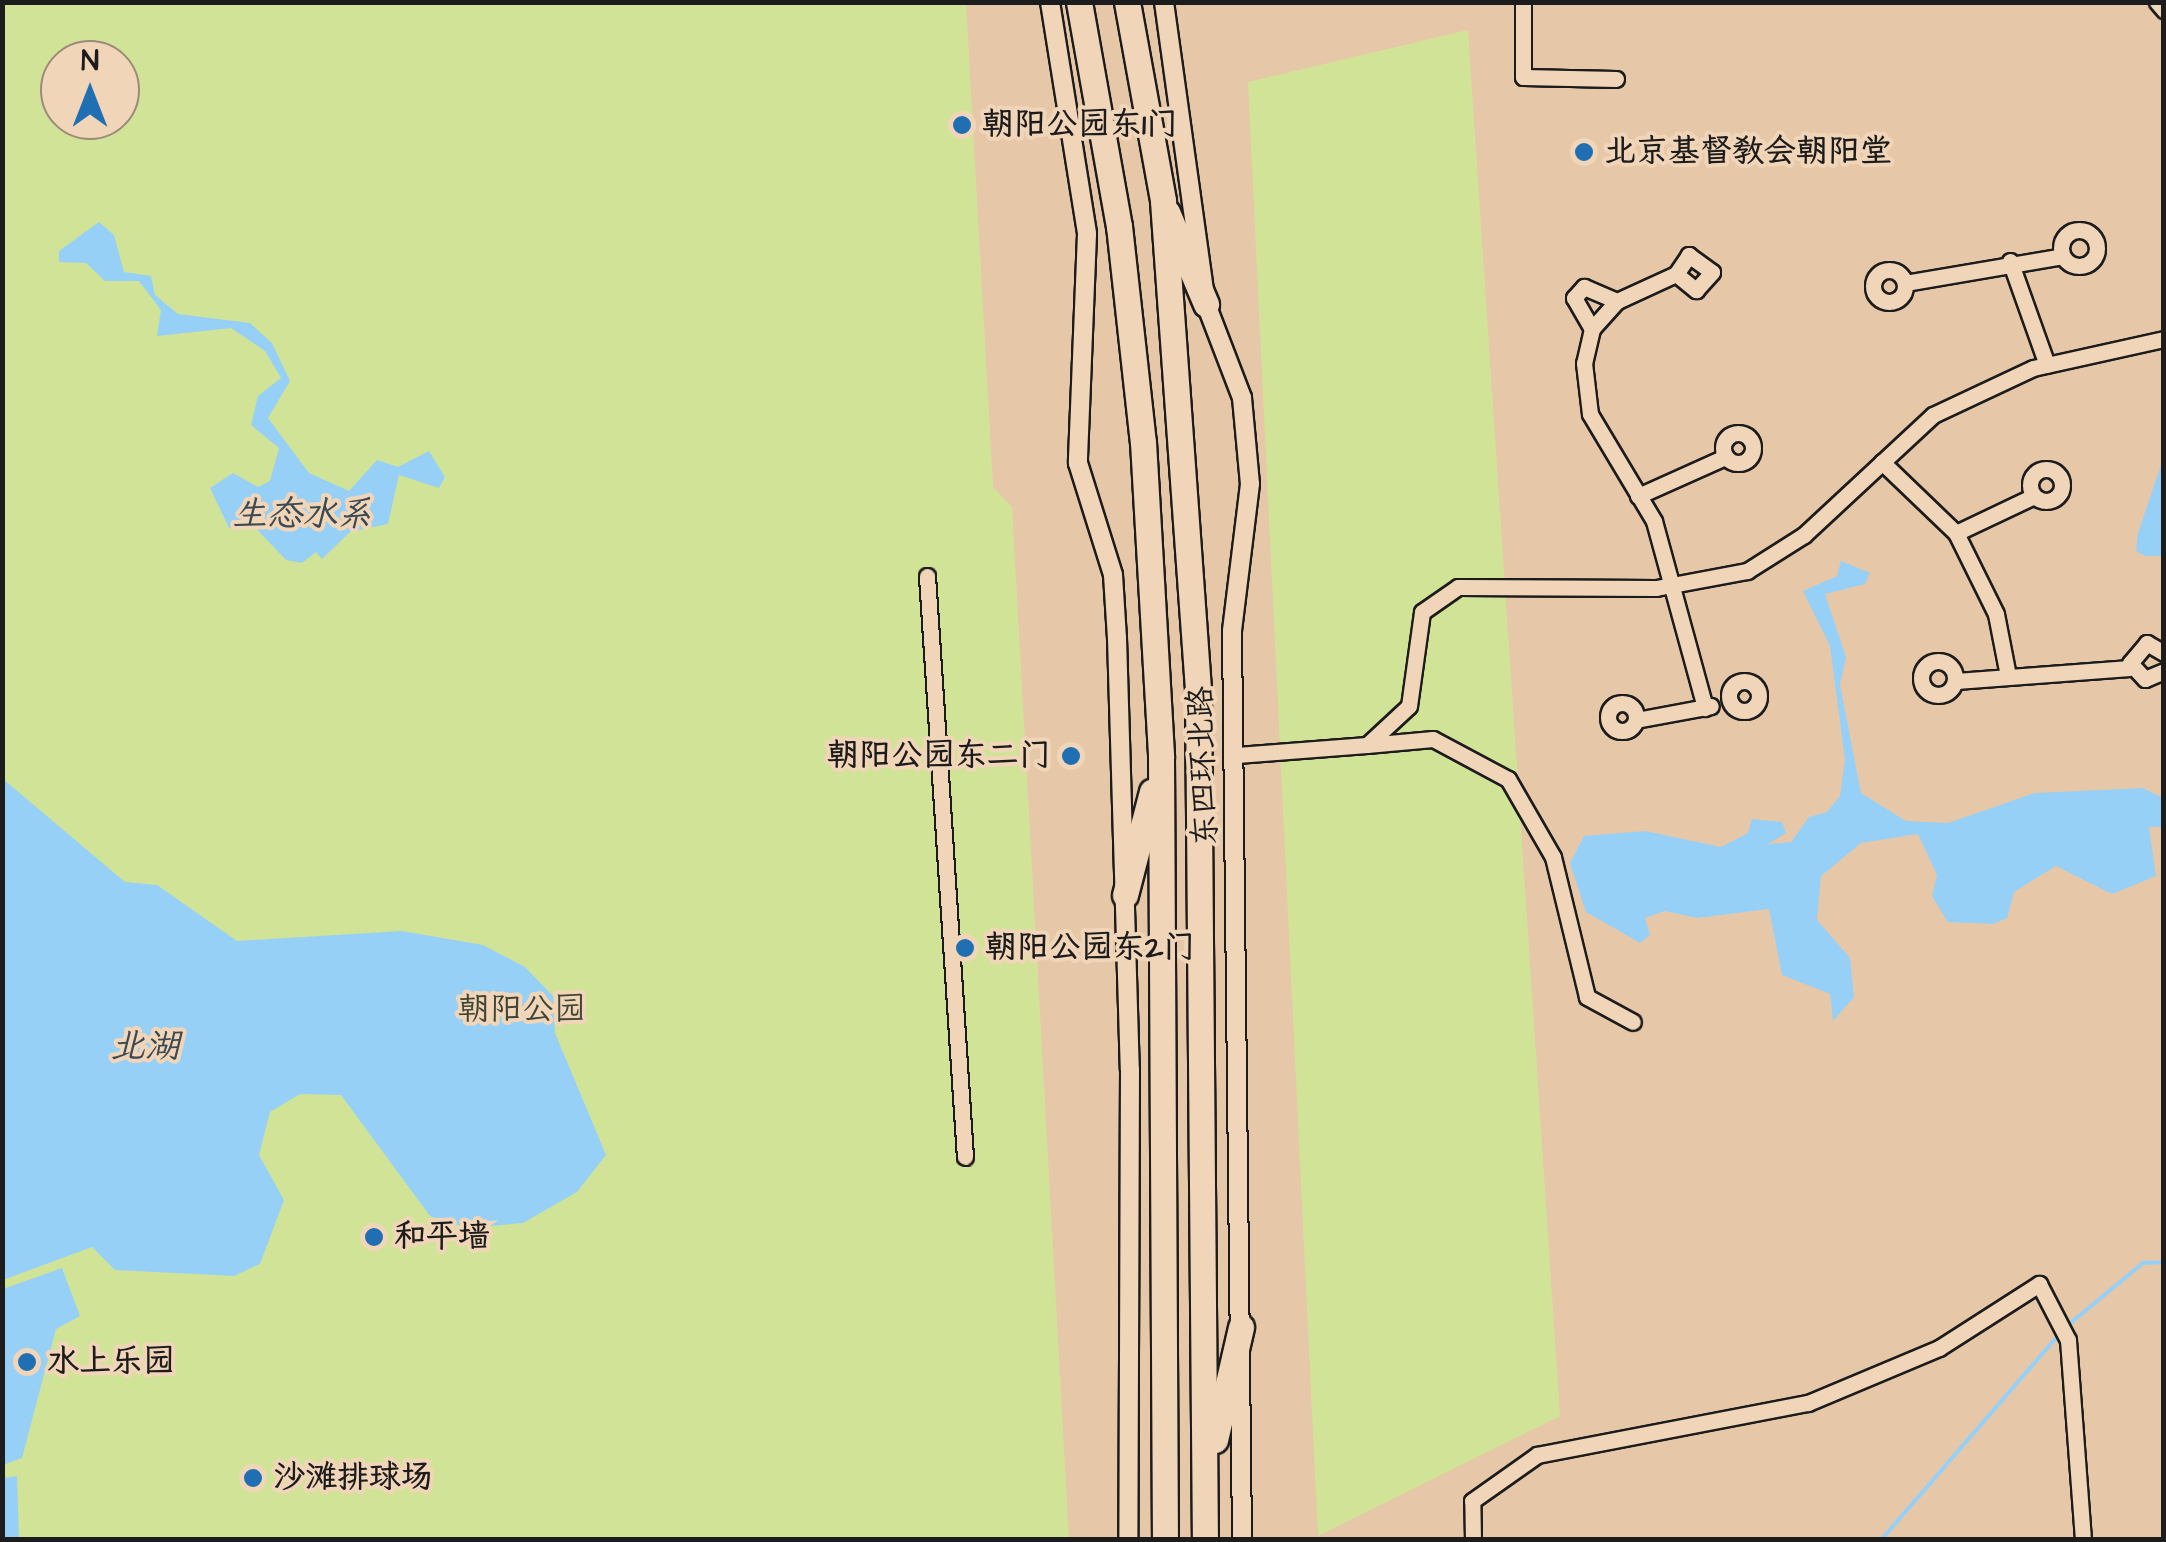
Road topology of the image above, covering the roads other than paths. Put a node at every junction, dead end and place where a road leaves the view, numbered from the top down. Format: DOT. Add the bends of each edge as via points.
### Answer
graph roads {
  1 [pos="1050,2"];
  2 [pos="1080,2"];
  3 [pos="1127,2"];
  4 [pos="1164,2"];
  5 [pos="1523,2"];
  6 [pos="2157,2"];
  7 [pos="2164,10"];
  8 [pos="1616,79"];
  9 [pos="1163,201"];
  10 [pos="2063,256"];
  11 [pos="2010,261"];
  12 [pos="1676,274"];
  13 [pos="1905,283"];
  14 [pos="1616,302"];
  15 [pos="1206,304"];
  16 [pos="1592,330"];
  17 [pos="2164,339"];
  18 [pos="2047,366"];
  19 [pos="1725,456"];
  20 [pos="1882,462"];
  21 [pos="1638,496"];
  22 [pos="2034,496"];
  23 [pos="1956,533"];
  24 [pos="927,576"];
  25 [pos="1666,586"];
  26 [pos="2164,653"];
  27 [pos="2130,668"];
  28 [pos="2164,670"];
  29 [pos="2008,676"];
  30 [pos="1956,681"];
  31 [pos="1729,700"];
  32 [pos="1705,708"];
  33 [pos="1636,720"];
  34 [pos="1367,746"];
  35 [pos="1237,755"];
  36 [pos="1161,757"];
  37 [pos="1126,895"];
  38 [pos="1633,1022"];
  39 [pos="965,1157"];
  40 [pos="1242,1326"];
  41 [pos="1204,1484"];
  42 [pos="1128,1540"];
  43 [pos="1164,1540"];
  44 [pos="1204,1540"];
  45 [pos="1242,1540"];
  46 [pos="1473,1540"];
  47 [pos="2083,1540"];
  1 -- 37 [label="street" via="1087,234 1074,413 1087,503 1114,575"];
  2 -- 36 [label="highway, 东四环北路" via="1119,226 1143,442"];
  3 -- 9 [label="highway, 东四环北路"];
  4 -- 15 [label="street, 东四环北路"];
  5 -- 8 [label="street" via="1523,77"];
  6 -- 7 [label="street"];
  9 -- 15 [label="highway"];
  9 -- 41 [label="highway, 东四环北路" via="1203,846"];
  10 -- 11 [label="street"];
  11 -- 13 [label="street"];
  11 -- 18 [label="street"];
  12 -- 14 [label="street"];
  14 -- 16 [label="street"];
  14 -- 16 [label="street" via="1584,287 1574,298"];
  15 -- 35 [label="street, 东四环北路" via="1242,398 1250,484 1233,592"];
  16 -- 21 [label="street" via="1584,362 1590,414"];
  17 -- 18 [label="street"];
  18 -- 20 [label="street" via="1933,415"];
  19 -- 21 [label="street"];
  20 -- 23 [label="street"];
  20 -- 25 [label="street" via="1804,536 1748,571"];
  21 -- 25 [label="street" via="1654,521"];
  22 -- 23 [label="street"];
  23 -- 29 [label="street" via="1996,614"];
  24 -- 39 [label="street"];
  25 -- 32 [label="street"];
  25 -- 34 [label="street" via="1458,587 1422,612 1409,706"];
  26 -- 27 [label="street" via="2138,646"];
  27 -- 28 [label="street" via="2144,680"];
  27 -- 29 [label="street"];
  29 -- 30 [label="street"];
  31 -- 32 [label="street"];
  32 -- 33 [label="street"];
  34 -- 35 [label="street"];
  34 -- 38 [label="street" via="1433,739 1508,779 1553,856 1586,997"];
  35 -- 40 [label="street, 东四环北路"];
  36 -- 37 [label="highway"];
  36 -- 43 [label="highway, 东四环北路"];
  37 -- 42 [label="street"];
  40 -- 41 [label="highway"];
  40 -- 45 [label="street, 东四环北路"];
  41 -- 44 [label="highway, 东四环北路"];
  46 -- 47 [label="street" via="1472,1501 1537,1455 1808,1403 1939,1348 2040,1284 2068,1340"];
}
